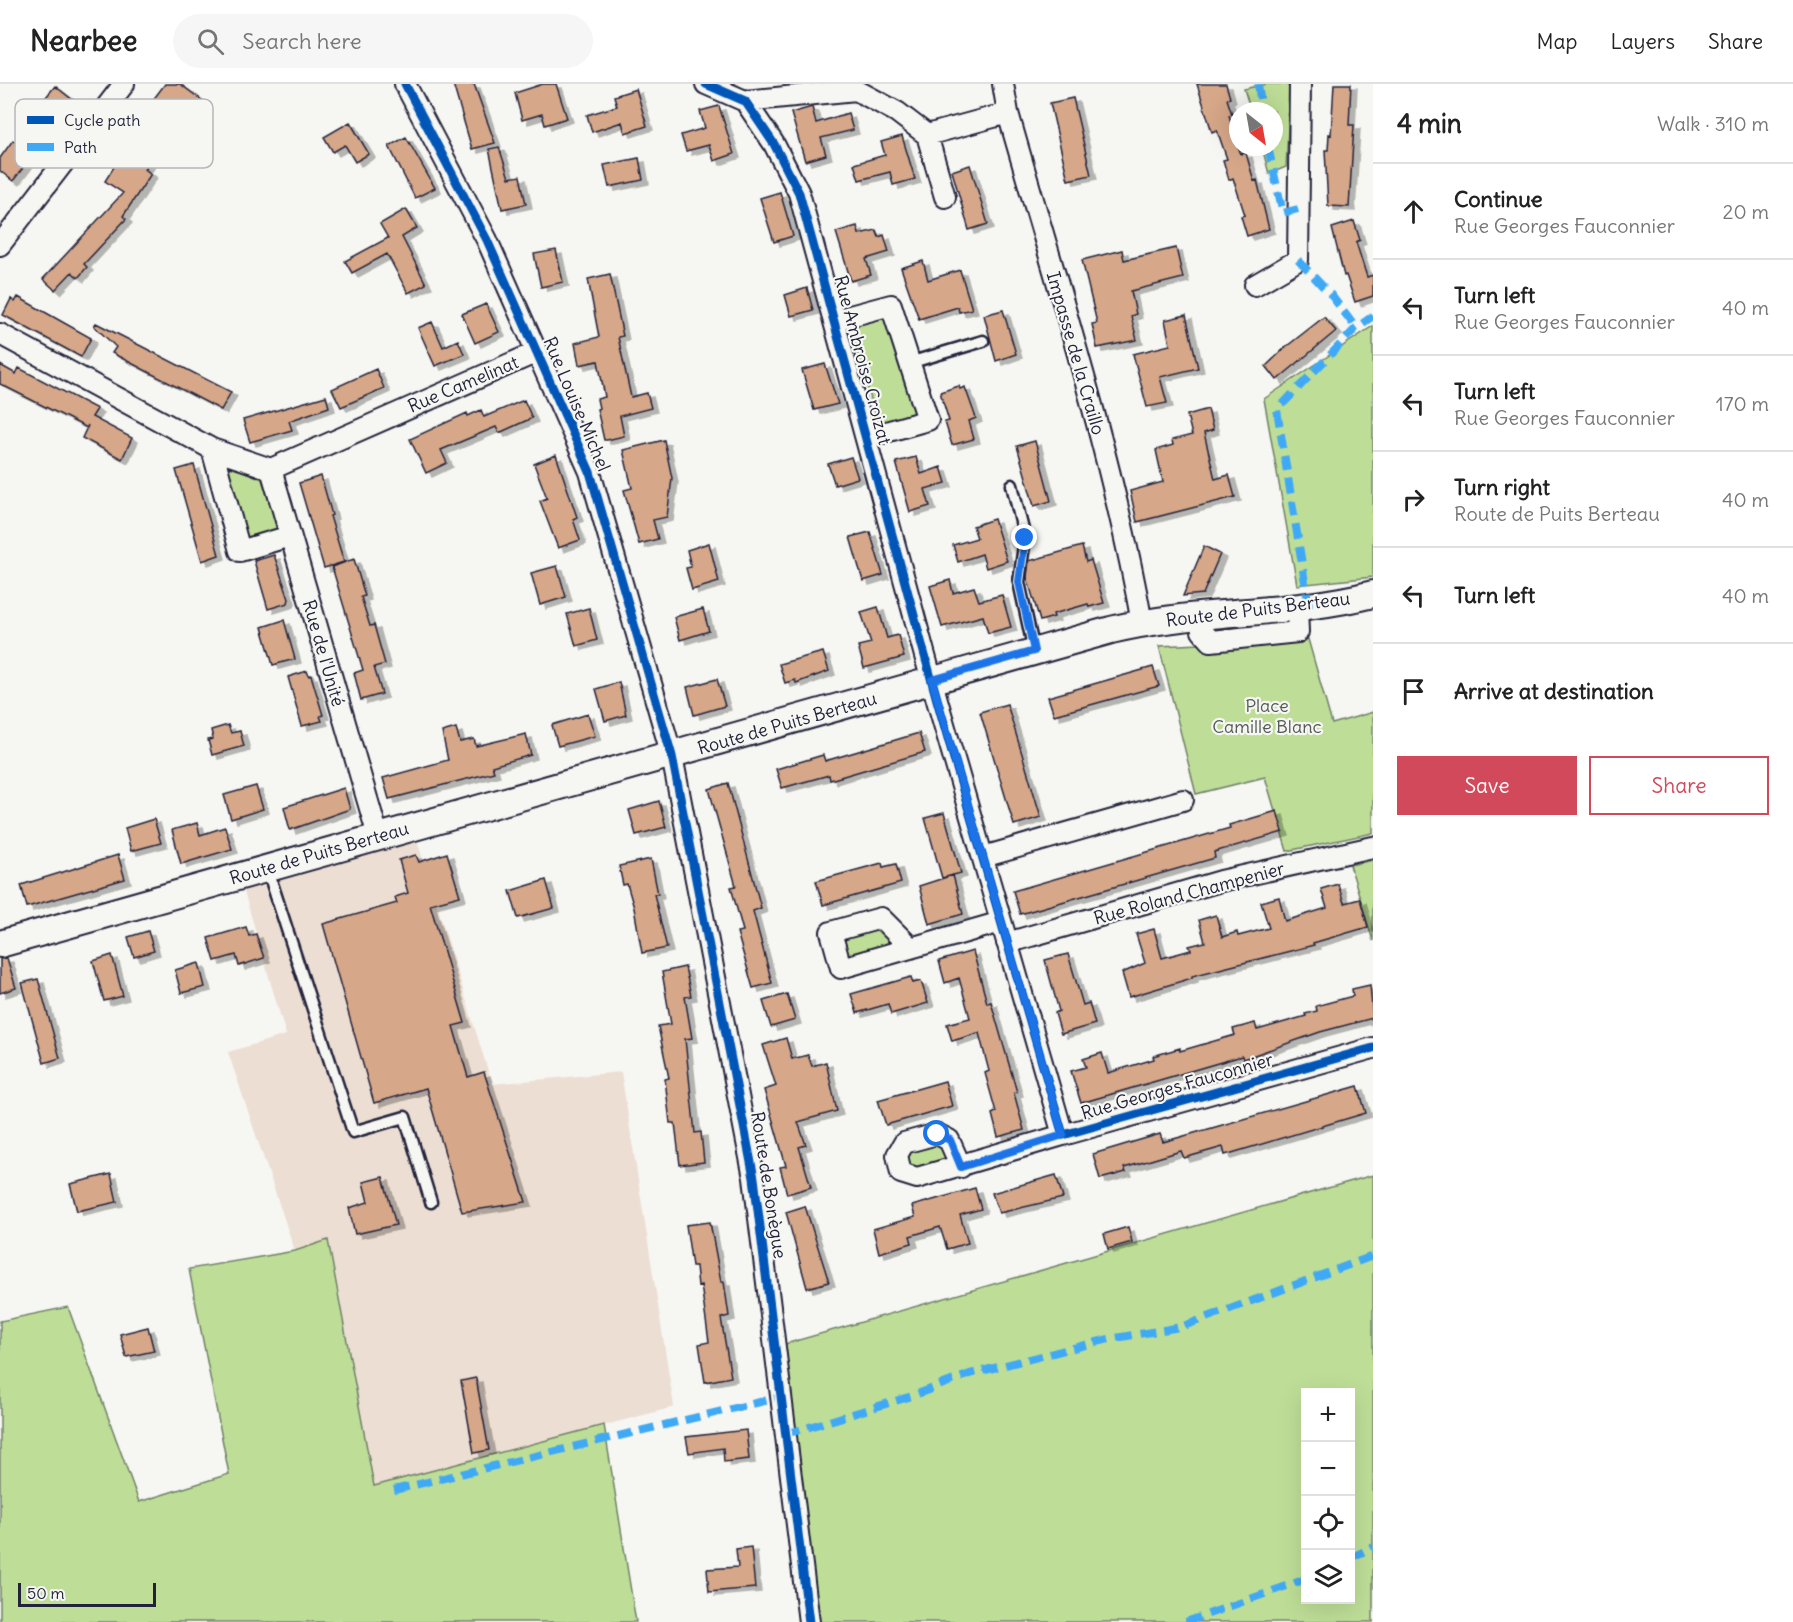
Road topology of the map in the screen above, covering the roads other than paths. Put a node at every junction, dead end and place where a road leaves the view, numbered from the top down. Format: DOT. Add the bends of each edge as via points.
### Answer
graph roads {
  1 [pos="124,84"];
  2 [pos="405,84"];
  3 [pos="706,84"];
  4 [pos="1003,84"];
  5 [pos="1300,84"];
  6 [pos="112,99"];
  7 [pos="745,101"];
  8 [pos="1008,113"];
  9 [pos="927,135"];
  10 [pos="59,168"];
  11 [pos="945,197"];
  12 [pos="0,245"];
  13 [pos="1255,285"];
  14 [pos="835,320"];
  15 [pos="0,334"];
  16 [pos="983,341"];
  17 [pos="537,352"];
  18 [pos="909,363"];
  19 [pos="868,437"];
  20 [pos="212,449"];
  21 [pos="271,469"];
  22 [pos="1012,485"];
  23 [pos="290,536"];
  24 [pos="1373,594"];
  25 [pos="1142,623"];
  26 [pos="1034,651"];
  27 [pos="932,680"];
  28 [pos="672,756"];
  29 [pos="1183,800"];
  30 [pos="378,836"];
  31 [pos="1373,847"];
  32 [pos="983,857"];
  33 [pos="267,868"];
  34 [pos="1001,922"];
  35 [pos="1007,943"];
  36 [pos="0,944"];
  37 [pos="911,948"];
  38 [pos="1373,1048"];
  39 [pos="1063,1135"];
  40 [pos="961,1167"];
  41 [pos="431,1202"];
  42 [pos="809,1622"];
  1 -- 6 [label="street"];
  2 -- 17 [label="street, Rue Louise Michel" via="487,240"];
  3 -- 7 [label="street"];
  4 -- 8 [label="street, Impasse de la Craillo"];
  5 -- 13 [label="street" via="1298,260"];
  7 -- 9 [label="street" via="856,90 897,112"];
  7 -- 14 [label="street, Rue Ambroise Croizat" via="774,144 799,193"];
  8 -- 9 [label="street"];
  8 -- 25 [label="street, Impasse de la Craillo" via="1091,406"];
  9 -- 11 [label="street"];
  10 -- 12 [label="street"];
  14 -- 18 [label="street" via="891,305"];
  14 -- 19 [label="street, Rue Ambroise Croizat"];
  15 -- 20 [label="street"];
  16 -- 18 [label="lane"];
  17 -- 21 [label="street, Rue Camelinat"];
  17 -- 28 [label="street, Rue Louise Michel" via="590,472"];
  18 -- 19 [label="street" via="928,420"];
  19 -- 27 [label="street, Rue Ambroise Croizat"];
  20 -- 21 [label="street"];
  20 -- 23 [label="street" via="240,551"];
  21 -- 23 [label="street, Rue de l'Unité"];
  22 -- 26 [label="lane" via="1025,538 1019,582"];
  23 -- 30 [label="street, Rue de l'Unité"];
  24 -- 25 [label="street, Route de Puits Berteau" via="1337,603"];
  25 -- 26 [label="street, Route de Puits Berteau"];
  26 -- 27 [label="street, Route de Puits Berteau"];
  27 -- 28 [label="street, Route de Puits Berteau"];
  27 -- 32 [label="street, Rue Georges Fauconnier"];
  28 -- 30 [label="street, Route de Puits Berteau"];
  28 -- 42 [label="street, Route de Bonègue" via="754,1178"];
  29 -- 32 [label="street"];
  30 -- 33 [label="street, Route de Puits Berteau"];
  31 -- 35 [label="street, Rue Roland Champenier" via="1221,881"];
  32 -- 34 [label="street, Rue Georges Fauconnier"];
  33 -- 36 [label="street, Route de Puits Berteau"];
  33 -- 41 [label="lane" via="352,1132 405,1117"];
  34 -- 35 [label="street, Rue Georges Fauconnier"];
  34 -- 37 [label="street"];
  35 -- 39 [label="street, Rue Georges Fauconnier"];
  38 -- 39 [label="street, Rue Georges Fauconnier"];
  39 -- 40 [label="street, Rue Georges Fauconnier"];
}
